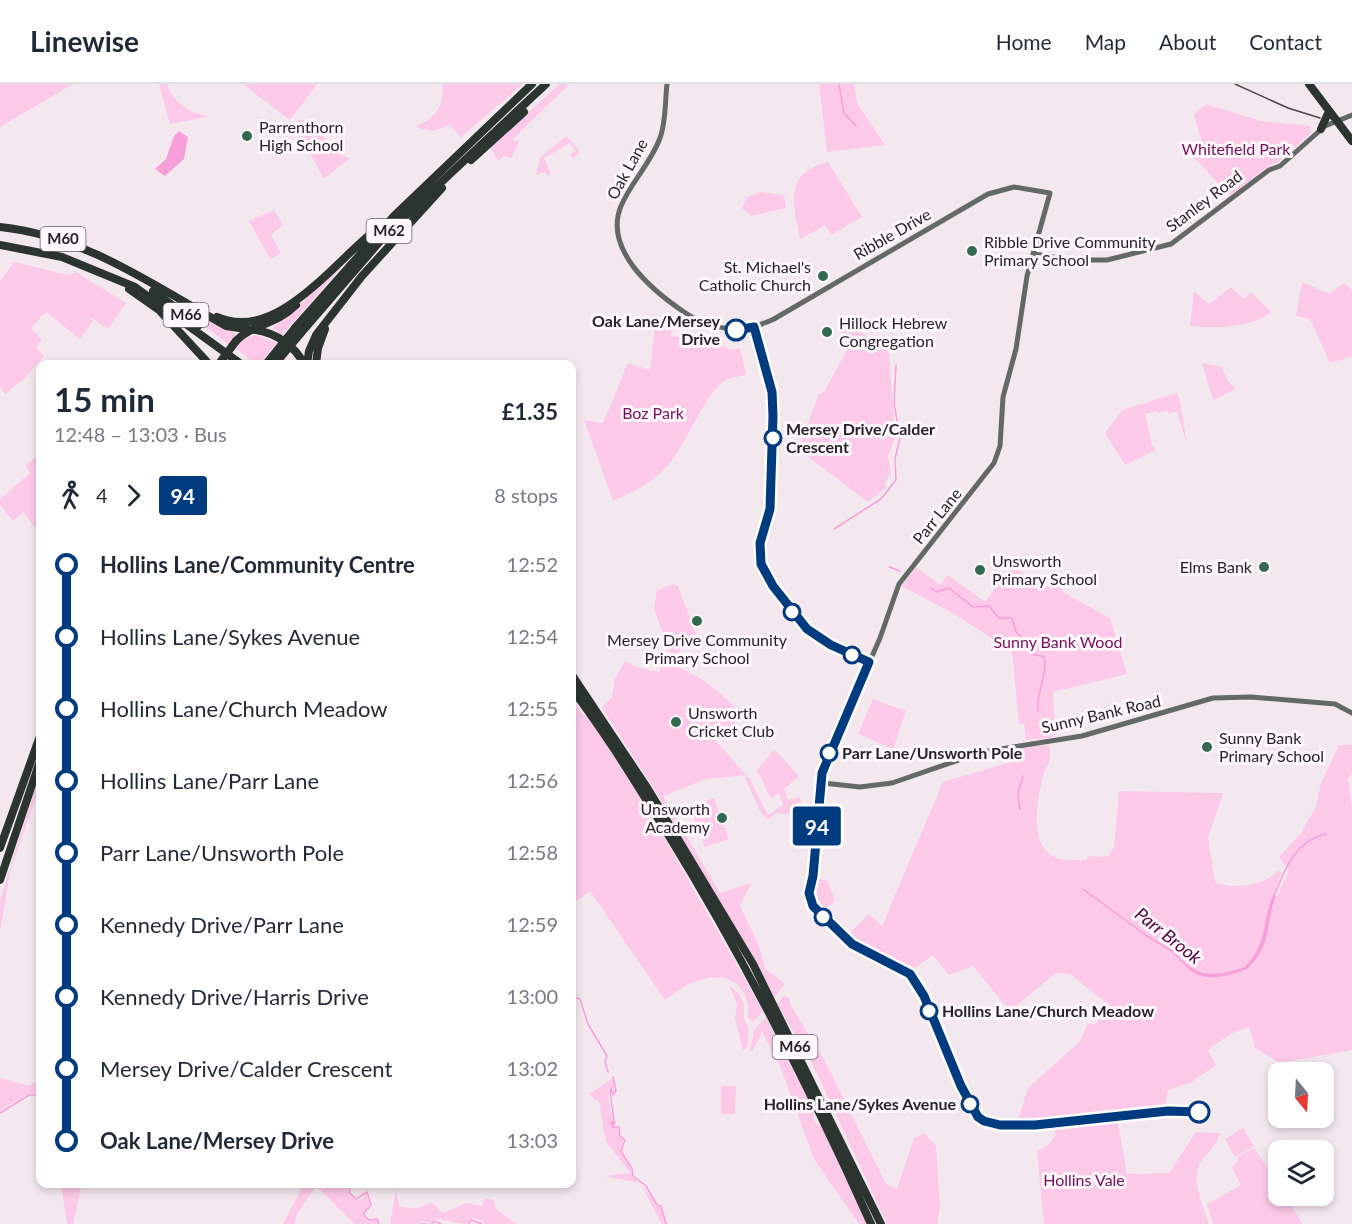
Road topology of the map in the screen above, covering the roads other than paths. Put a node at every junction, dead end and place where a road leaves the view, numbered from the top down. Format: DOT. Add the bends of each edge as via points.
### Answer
graph roads {
  1 [pos="532,84"];
  2 [pos="548,84"];
  3 [pos="667,84"];
  4 [pos="1309,84"];
  5 [pos="1329,111"];
  6 [pos="1352,115"];
  7 [pos="1337,120"];
  8 [pos="1321,129"];
  9 [pos="1346,132"];
  10 [pos="487,138"];
  11 [pos="1352,141"];
  12 [pos="456,174"];
  13 [pos="1050,193"];
  14 [pos="394,216"];
  15 [pos="0,227"];
  16 [pos="0,245"];
  17 [pos="1034,254"];
  18 [pos="121,267"];
  19 [pos="331,269"];
  20 [pos="102,272"];
  21 [pos="362,276"];
  22 [pos="135,287"];
  23 [pos="169,295"];
  24 [pos="172,323"];
  25 [pos="754,327"];
  26 [pos="253,330"];
  27 [pos="298,330"];
  28 [pos="201,360"];
  29 [pos="205,360"];
  30 [pos="222,360"];
  31 [pos="235,360"];
  32 [pos="244,360"];
  33 [pos="270,360"];
  34 [pos="278,360"];
  35 [pos="302,360"];
  36 [pos="306,360"];
  37 [pos="317,360"];
  38 [pos="869,662"];
  39 [pos="576,681"];
  40 [pos="576,695"];
  41 [pos="1352,713"];
  42 [pos="36,747"];
  43 [pos="36,773"];
  44 [pos="823,783"];
  45 [pos="0,848"];
  46 [pos="693,869"];
  47 [pos="698,878"];
  48 [pos="0,880"];
  49 [pos="871,1224"];
  50 [pos="880,1224"];
  1 -- 14 [label="highway"];
  2 -- 10 [label="highway"];
  2 -- 12 [label="highway"];
  3 -- 25 [label="street, Oak Lane" via="660,139 620,208 621,242 648,285 692,318 724,329"];
  4 -- 5 [label="highway"];
  5 -- 7 [label="highway"];
  5 -- 8 [label="highway"];
  6 -- 7 [label="street, Stanley Road"];
  6 -- 9 [label="street"];
  7 -- 8 [label="street, Stanley Road"];
  7 -- 9 [label="highway"];
  8 -- 17 [label="street, Stanley Road" via="1280,166 1269,170 1171,244 1107,260"];
  9 -- 11 [label="highway"];
  10 -- 12 [label="highway"];
  10 -- 27 [label="highway, M62" via="388,232"];
  12 -- 21 [label="highway"];
  13 -- 17 [label="street, Parr Lane"];
  13 -- 25 [label="street, Ribble Drive" via="1014,187 988,194"];
  14 -- 19 [label="highway"];
  14 -- 27 [label="highway, M62"];
  15 -- 18 [label="highway, M60" via="66,240"];
  16 -- 20 [label="highway, M60" via="62,257"];
  17 -- 38 [label="street, Parr Lane" via="1003,397 1001,437 994,463 899,584"];
  18 -- 23 [label="highway"];
  18 -- 32 [label="highway, M66"];
  19 -- 23 [label="highway" via="282,310 254,321 223,319"];
  19 -- 26 [label="highway" via="285,315"];
  20 -- 22 [label="highway, M60"];
  20 -- 24 [label="highway"];
  21 -- 36 [label="highway" via="313,340"];
  21 -- 37 [label="highway" via="323,332"];
  22 -- 31 [label="highway, M66"];
  23 -- 26 [label="highway" via="226,327"];
  24 -- 28 [label="highway"];
  24 -- 29 [label="highway"];
  25 -- 38 [label="street" via="772,392 773,416 770,509 759,552 764,571 802,625 817,637"];
  26 -- 30 [label="highway, bridge" via="236,341"];
  26 -- 35 [label="highway" via="277,337"];
  27 -- 33 [label="highway, M62, bridge"];
  27 -- 34 [label="highway, M62, bridge"];
  38 -- 44 [label="street, Parr Lane" via="829,754 822,773"];
  39 -- 46 [label="highway, M66" via="615,737"];
  40 -- 46 [label="highway, M66"];
  41 -- 44 [label="street, Sunny Bank Road" via="1335,704 1214,698 1082,736 982,752 892,783"];
  42 -- 45 [label="highway"];
  43 -- 48 [label="highway"];
  46 -- 47 [label="highway, M66"];
  47 -- 49 [label="highway, M66" via="830,1134"];
  47 -- 50 [label="highway, M66" via="753,964"];
}
